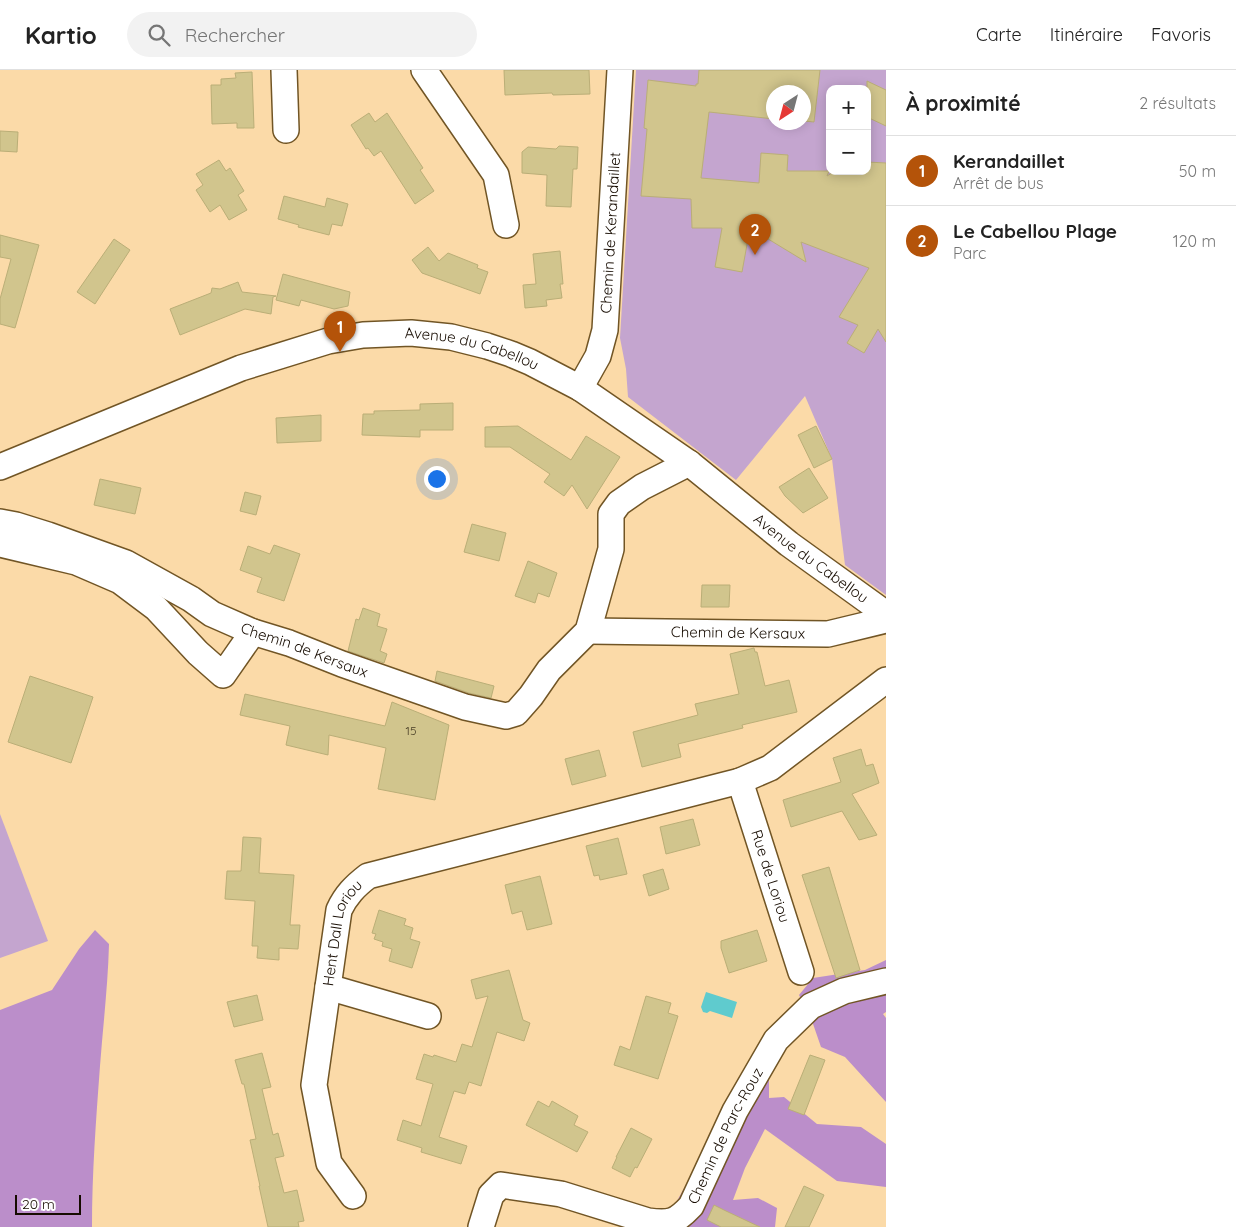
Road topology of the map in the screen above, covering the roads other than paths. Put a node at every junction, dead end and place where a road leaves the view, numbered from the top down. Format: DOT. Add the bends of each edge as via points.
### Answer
graph roads {
  1 [pos="284,70"];
  2 [pos="424,70"];
  3 [pos="620,70"];
  4 [pos="286,130"];
  5 [pos="506,225"];
  6 [pos="580,388"];
  7 [pos="2,461"];
  8 [pos="689,463"];
  9 [pos="0,522"];
  10 [pos="0,544"];
  11 [pos="886,614"];
  12 [pos="886,620"];
  13 [pos="588,630"];
  14 [pos="253,632"];
  15 [pos="886,680"];
  16 [pos="740,781"];
  17 [pos="801,972"];
  18 [pos="886,981"];
  19 [pos="328,987"];
  20 [pos="428,1016"];
  21 [pos="353,1196"];
  22 [pos="481,1227"];
  1 -- 4 [label="street"];
  2 -- 5 [label="street" via="496,175"];
  3 -- 6 [label="street, Chemin de Kerandaillet" via="605,330 598,356"];
  6 -- 7 [label="street, Avenue du Cabellou" via="511,354 451,337 411,333 363,335 328,340 242,368"];
  6 -- 8 [label="street, Avenue du Cabellou"];
  8 -- 11 [label="street, Avenue du Cabellou" via="789,544"];
  8 -- 13 [label="street, Chemin de Kersaux" via="642,487 619,503 611,514 611,550"];
  9 -- 14 [label="street, Chemin de Kersaux" via="126,563 212,614"];
  10 -- 14 [label="street" via="76,562 120,581 156,608 198,653 223,674"];
  12 -- 13 [label="street, Chemin de Kersaux" via="828,634"];
  13 -- 14 [label="street, Chemin de Kersaux" via="549,670 516,713 506,716 465,707"];
  15 -- 16 [label="street" via="770,768"];
  16 -- 17 [label="street, Rue de Loriou"];
  16 -- 19 [label="street, Hent Dall Loriou" via="368,876 354,886 339,910"];
  18 -- 22 [label="street, Chemin de Parc-Rouz" via="844,991 811,1006 776,1040 735,1110 691,1206 679,1218 663,1223 648,1221 561,1194 502,1184 491,1195"];
  19 -- 20 [label="street"];
  19 -- 21 [label="street, Hent Dall Loriou" via="314,1085 329,1163"];
}
